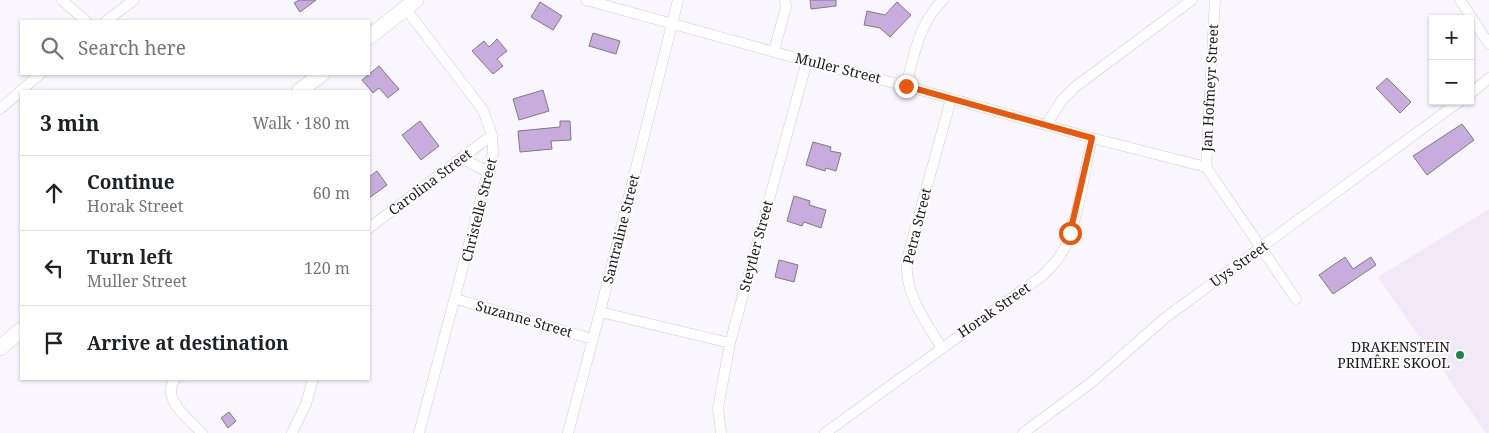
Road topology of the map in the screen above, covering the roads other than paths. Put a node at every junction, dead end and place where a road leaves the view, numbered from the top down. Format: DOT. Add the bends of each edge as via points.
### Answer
graph roads {
  1 [pos="62,0"];
  2 [pos="134,0"];
  3 [pos="586,0"];
  4 [pos="678,0"];
  5 [pos="785,0"];
  6 [pos="943,0"];
  7 [pos="1192,0"];
  8 [pos="1215,0"];
  9 [pos="1460,0"];
  10 [pos="411,4"];
  11 [pos="85,20"];
  12 [pos="107,20"];
  13 [pos="672,24"];
  14 [pos="370,36"];
  15 [pos="1489,44"];
  16 [pos="774,51"];
  17 [pos="807,61"];
  18 [pos="39,75"];
  19 [pos="321,75"];
  20 [pos="1489,78"];
  21 [pos="906,86"];
  22 [pos="22,90"];
  23 [pos="300,90"];
  24 [pos="1474,91"];
  25 [pos="20,92"];
  26 [pos="951,99"];
  27 [pos="1455,105"];
  28 [pos="0,109"];
  29 [pos="1046,125"];
  30 [pos="492,135"];
  31 [pos="1092,138"];
  32 [pos="461,158"];
  33 [pos="1206,167"];
  34 [pos="490,173"];
  35 [pos="370,227"];
  36 [pos="1261,248"];
  37 [pos="456,299"];
  38 [pos="1296,299"];
  39 [pos="600,312"];
  40 [pos="20,331"];
  41 [pos="592,339"];
  42 [pos="730,343"];
  43 [pos="941,347"];
  44 [pos="0,348"];
  45 [pos="174,380"];
  46 [pos="313,380"];
  47 [pos="202,433"];
  48 [pos="292,433"];
  49 [pos="419,433"];
  50 [pos="568,433"];
  51 [pos="721,433"];
  52 [pos="826,433"];
  53 [pos="1023,433"];
  1 -- 11 [label="street"];
  2 -- 12 [label="street"];
  3 -- 13 [label="street, Muller Street"];
  4 -- 13 [label="street, Santraline Street"];
  5 -- 16 [label="street"];
  6 -- 21 [label="street" via="933,10 920,34"];
  7 -- 29 [label="street" via="1075,87"];
  8 -- 33 [label="street, Jan Hofmeyr Street"];
  9 -- 15 [label="street"];
  10 -- 14 [label="street"];
  10 -- 30 [label="street, Christelle Street" via="483,110"];
  13 -- 16 [label="street, Muller Street"];
  13 -- 39 [label="street, Santraline Street"];
  16 -- 17 [label="street, Muller Street"];
  17 -- 21 [label="street, Muller Street"];
  17 -- 42 [label="street, Steytler Street"];
  18 -- 22 [label="street"];
  19 -- 23 [label="street"];
  20 -- 24 [label="street"];
  21 -- 26 [label="street, Muller Street"];
  25 -- 28 [label="street"];
  26 -- 29 [label="street, Muller Street"];
  26 -- 43 [label="street, Petra Street" via="907,259 905,277 909,292"];
  27 -- 36 [label="street, Uys Street"];
  29 -- 31 [label="street, Muller Street"];
  30 -- 32 [label="street, Carolina Street"];
  30 -- 34 [label="street, Christelle Street"];
  31 -- 33 [label="street, Muller Street"];
  31 -- 43 [label="street, Horak Street" via="1070,233 1055,263 1042,276"];
  32 -- 34 [label="street"];
  32 -- 35 [label="street, Carolina Street"];
  33 -- 36 [label="street, Jan Hofmeyr Street"];
  34 -- 37 [label="street, Christelle Street"];
  36 -- 38 [label="street, Jan Hofmeyr Street"];
  36 -- 53 [label="street, Uys Street" via="1165,318 1092,382"];
  37 -- 41 [label="street, Suzanne Street"];
  37 -- 49 [label="street, Christelle Street"];
  39 -- 41 [label="street, Santraline Street"];
  39 -- 42 [label="street"];
  40 -- 44 [label="street"];
  41 -- 50 [label="street, Santraline Street"];
  42 -- 51 [label="street, Steytler Street" via="718,408"];
  43 -- 52 [label="street, Horak Street"];
  45 -- 47 [label="street" via="172,399"];
  46 -- 48 [label="street"];
}
